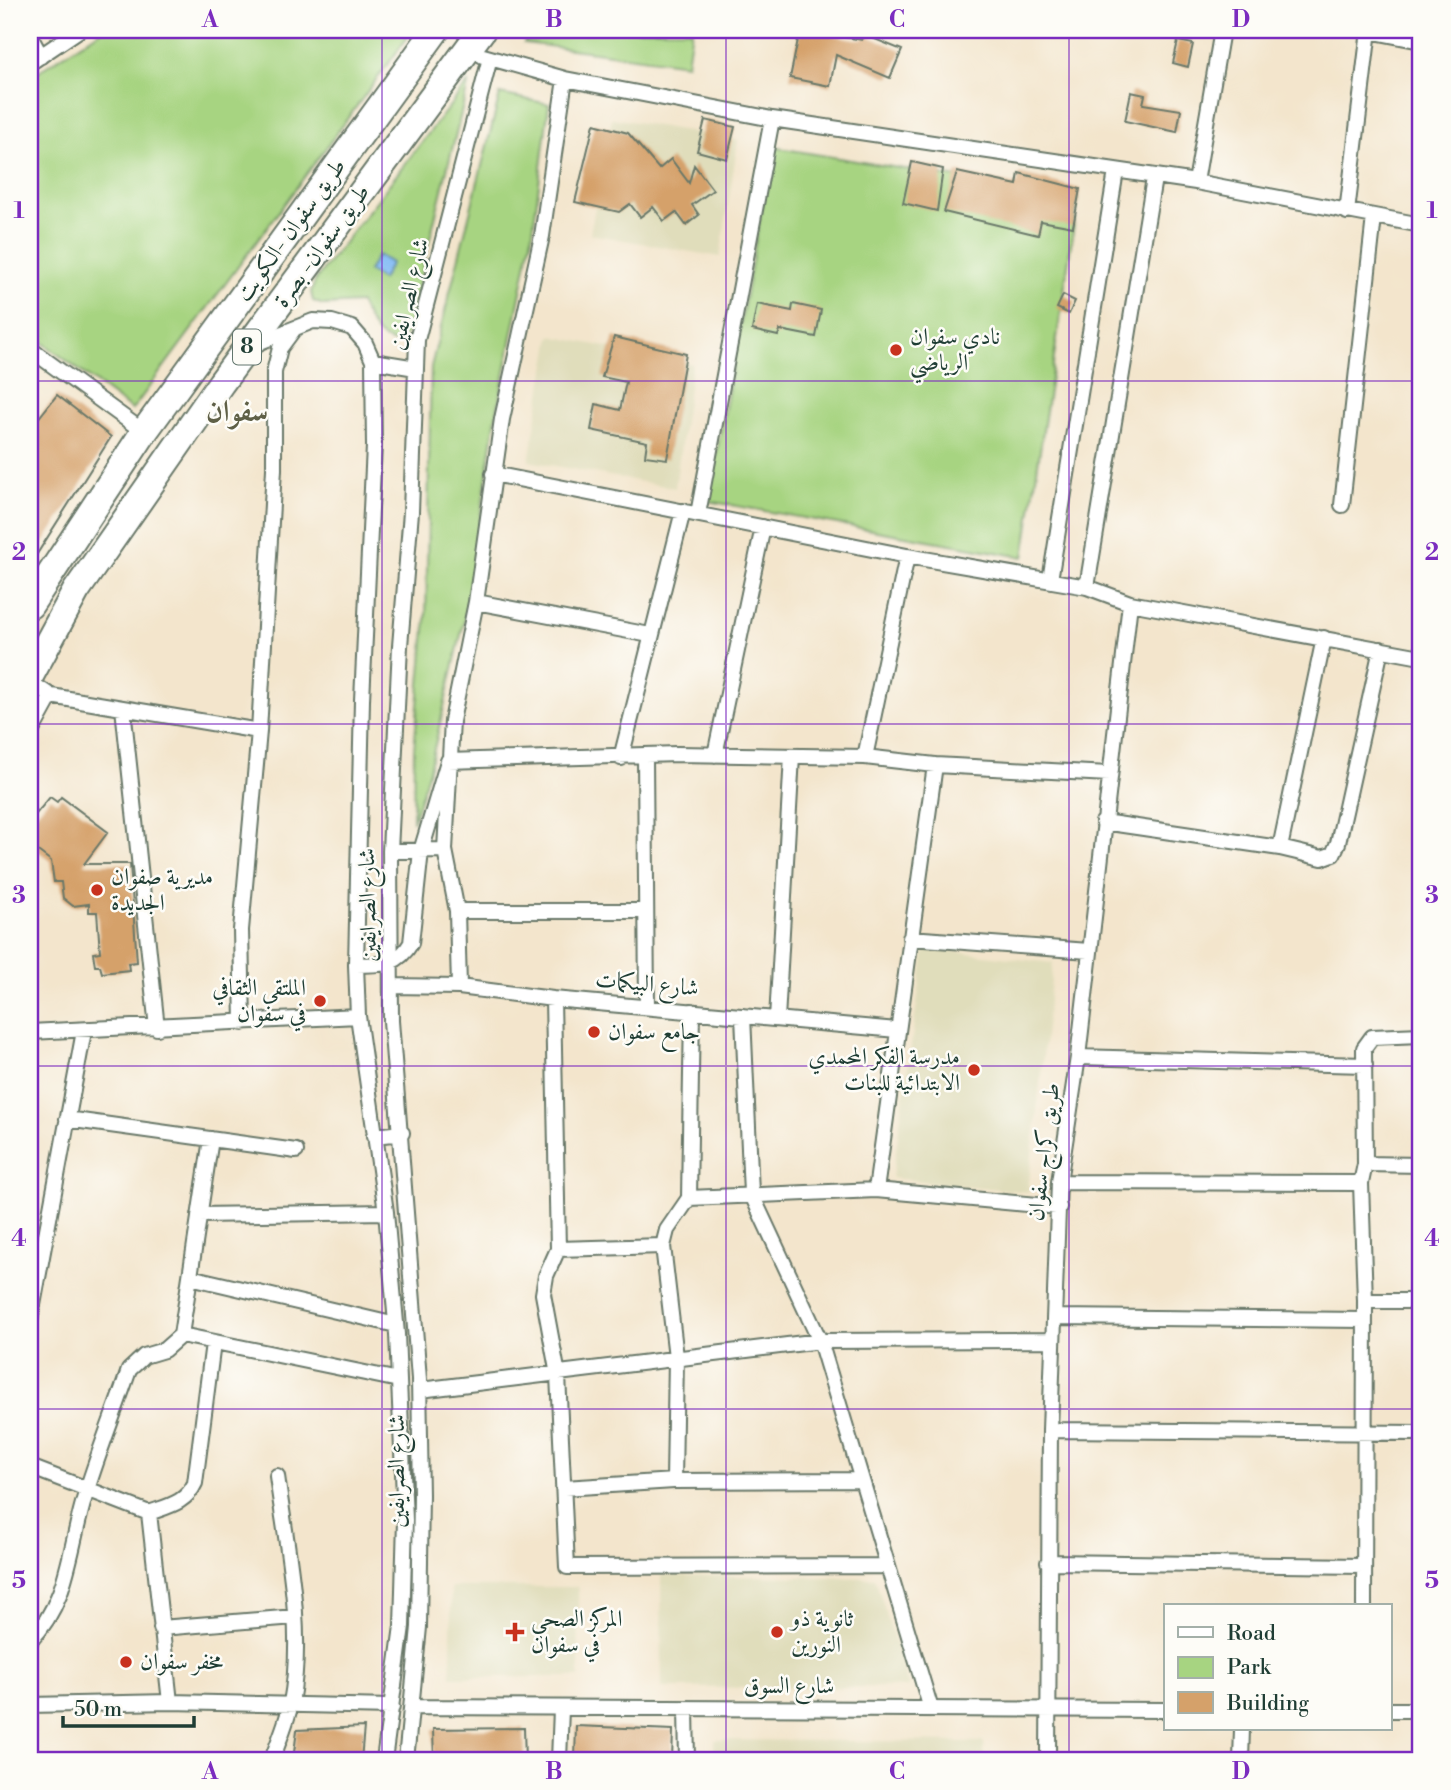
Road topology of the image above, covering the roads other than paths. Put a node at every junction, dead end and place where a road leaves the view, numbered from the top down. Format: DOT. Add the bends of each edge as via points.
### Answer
graph roads {
  1 [pos="79,30"];
  2 [pos="436,30"];
  3 [pos="1222,30"];
  4 [pos="1369,31"];
  5 [pos="30,36"];
  6 [pos="1421,41"];
  7 [pos="480,46"];
  8 [pos="35,59"];
  9 [pos="565,79"];
  10 [pos="772,119"];
  11 [pos="1116,171"];
  12 [pos="1154,178"];
  13 [pos="1196,182"];
  14 [pos="1347,212"];
  15 [pos="1374,217"];
  16 [pos="1421,225"];
  17 [pos="294,329"];
  18 [pos="212,338"];
  19 [pos="30,349"];
  20 [pos="242,354"];
  21 [pos="373,361"];
  22 [pos="194,364"];
  23 [pos="416,368"];
  24 [pos="221,383"];
  25 [pos="144,432"];
  26 [pos="493,474"];
  27 [pos="1342,505"];
  28 [pos="691,513"];
  29 [pos="763,527"];
  30 [pos="907,556"];
  31 [pos="1050,580"];
  32 [pos="1087,587"];
  33 [pos="476,602"];
  34 [pos="1130,603"];
  35 [pos="30,605"];
  36 [pos="650,635"];
  37 [pos="1324,638"];
  38 [pos="1381,649"];
  39 [pos="1421,657"];
  40 [pos="30,676"];
  41 [pos="30,682"];
  42 [pos="51,696"];
  43 [pos="123,708"];
  44 [pos="259,731"];
  45 [pos="30,734"];
  46 [pos="715,755"];
  47 [pos="645,756"];
  48 [pos="793,756"];
  49 [pos="866,757"];
  50 [pos="621,758"];
  51 [pos="448,761"];
  52 [pos="935,765"];
  53 [pos="1109,774"];
  54 [pos="1103,822"];
  55 [pos="1280,848"];
  56 [pos="445,850"];
  57 [pos="390,851"];
  58 [pos="421,851"];
  59 [pos="457,911"];
  60 [pos="646,911"];
  61 [pos="910,939"];
  62 [pos="1089,951"];
  63 [pos="392,964"];
  64 [pos="356,965"];
  65 [pos="392,986"];
  66 [pos="459,987"];
  67 [pos="553,999"];
  68 [pos="647,1007"];
  69 [pos="692,1011"];
  70 [pos="358,1016"];
  71 [pos="743,1016"];
  72 [pos="777,1019"];
  73 [pos="243,1023"];
  74 [pos="157,1028"];
  75 [pos="897,1030"];
  76 [pos="30,1031"];
  77 [pos="84,1031"];
  78 [pos="1421,1035"];
  79 [pos="1078,1057"];
  80 [pos="1365,1065"];
  81 [pos="67,1119"];
  82 [pos="402,1133"];
  83 [pos="374,1136"];
  84 [pos="211,1139"];
  85 [pos="296,1152"];
  86 [pos="1365,1164"];
  87 [pos="1421,1165"];
  88 [pos="1059,1181"];
  89 [pos="1361,1183"];
  90 [pos="876,1190"];
  91 [pos="751,1193"];
  92 [pos="689,1198"];
  93 [pos="1059,1207"];
  94 [pos="386,1212"];
  95 [pos="199,1215"];
  96 [pos="663,1246"];
  97 [pos="558,1249"];
  98 [pos="190,1277"];
  99 [pos="1365,1301"];
  100 [pos="1421,1301"];
  101 [pos="30,1312"];
  102 [pos="1055,1317"];
  103 [pos="1365,1320"];
  104 [pos="396,1325"];
  105 [pos="181,1335"];
  106 [pos="1052,1340"];
  107 [pos="820,1341"];
  108 [pos="213,1343"];
  109 [pos="676,1357"];
  110 [pos="558,1375"];
  111 [pos="399,1380"];
  112 [pos="420,1390"];
  113 [pos="1050,1430"];
  114 [pos="1421,1433"];
  115 [pos="1364,1434"];
  116 [pos="30,1467"];
  117 [pos="277,1476"];
  118 [pos="860,1480"];
  119 [pos="674,1481"];
  120 [pos="564,1488"];
  121 [pos="87,1491"];
  122 [pos="149,1514"];
  123 [pos="1048,1562"];
  124 [pos="887,1566"];
  125 [pos="1364,1566"];
  126 [pos="1364,1604"];
  127 [pos="295,1617"];
  128 [pos="161,1628"];
  129 [pos="30,1641"];
  130 [pos="170,1702"];
  131 [pos="290,1705"];
  132 [pos="30,1706"];
  133 [pos="392,1707"];
  134 [pos="413,1707"];
  135 [pos="561,1709"];
  136 [pos="686,1709"];
  137 [pos="931,1709"];
  138 [pos="1050,1710"];
  139 [pos="1164,1710"];
  140 [pos="1392,1710"];
  141 [pos="1421,1710"];
  142 [pos="1242,1730"];
  143 [pos="272,1760"];
  144 [pos="384,1760"];
  145 [pos="406,1760"];
  146 [pos="559,1760"];
  147 [pos="687,1760"];
  148 [pos="1048,1760"];
  149 [pos="1241,1760"];
  1 -- 8 [label="street"];
  2 -- 18 [label="highway, طريق سفوان -الكويت / 8"];
  3 -- 13 [label="street"];
  4 -- 6 [label="street"];
  4 -- 14 [label="street"];
  5 -- 8 [label="street"];
  7 -- 9 [label="street"];
  7 -- 20 [label="highway, طريق سفوان- بصرة / 8"];
  7 -- 23 [label="street, شارع الصرايفين" via="417,340"];
  9 -- 10 [label="street"];
  9 -- 26 [label="street" via="542,236"];
  10 -- 11 [label="street"];
  10 -- 28 [label="street"];
  11 -- 12 [label="street"];
  11 -- 31 [label="street"];
  12 -- 13 [label="street"];
  12 -- 32 [label="street"];
  13 -- 14 [label="street"];
  14 -- 15 [label="street"];
  15 -- 16 [label="street"];
  15 -- 27 [label="street"];
  17 -- 20 [label="street" via="263,339"];
  17 -- 21 [label="street" via="313,321 352,328"];
  17 -- 44 [label="street" via="280,348 274,372 274,469"];
  18 -- 20 [label="highway" via="220,351"];
  18 -- 22 [label="highway, طريق سفوان -الكويت / 8"];
  19 -- 25 [label="street"];
  20 -- 24 [label="highway, طريق سفوان- بصرة / 8"];
  21 -- 23 [label="street"];
  21 -- 64 [label="street, شارع الصرايفين"];
  22 -- 24 [label="highway" via="214,370"];
  22 -- 25 [label="highway, طريق سفوان -الكويت / 8"];
  23 -- 57 [label="street, شارع الصرايفين"];
  24 -- 40 [label="highway, طريق سفوان- بصرة / 8" via="76,591"];
  25 -- 35 [label="highway, طريق سفوان -الكويت / 8"];
  26 -- 28 [label="street"];
  26 -- 33 [label="street"];
  28 -- 29 [label="street"];
  28 -- 36 [label="street"];
  29 -- 30 [label="street"];
  29 -- 46 [label="street"];
  30 -- 31 [label="street"];
  30 -- 49 [label="street"];
  31 -- 32 [label="street"];
  32 -- 34 [label="street"];
  33 -- 36 [label="street"];
  33 -- 51 [label="street"];
  34 -- 37 [label="street"];
  34 -- 53 [label="street, طريق كراج سفوان"];
  36 -- 50 [label="street"];
  37 -- 38 [label="street"];
  37 -- 55 [label="street"];
  38 -- 39 [label="street"];
  38 -- 55 [label="street" via="1333,854 1322,858"];
  41 -- 42 [label="street"];
  42 -- 43 [label="street"];
  42 -- 45 [label="street"];
  43 -- 44 [label="street"];
  43 -- 74 [label="street"];
  44 -- 73 [label="street" via="242,930"];
  46 -- 47 [label="street"];
  46 -- 48 [label="street"];
  47 -- 50 [label="street"];
  47 -- 60 [label="street"];
  48 -- 49 [label="street"];
  48 -- 72 [label="street"];
  49 -- 52 [label="street"];
  50 -- 51 [label="street"];
  51 -- 56 [label="street"];
  51 -- 58 [label="street"];
  52 -- 53 [label="street"];
  52 -- 61 [label="street"];
  53 -- 54 [label="street, طريق كراج سفوان"];
  54 -- 55 [label="street"];
  54 -- 62 [label="street, طريق كراج سفوان"];
  56 -- 58 [label="street"];
  56 -- 59 [label="street"];
  57 -- 58 [label="street"];
  57 -- 63 [label="street, شارع الصرايفين"];
  58 -- 63 [label="street" via="411,943"];
  59 -- 60 [label="street"];
  59 -- 66 [label="street"];
  60 -- 68 [label="street"];
  61 -- 62 [label="street"];
  61 -- 75 [label="street"];
  62 -- 79 [label="street, طريق كراج سفوان"];
  63 -- 64 [label="street"];
  63 -- 65 [label="street, شارع الصرايفين"];
  64 -- 70 [label="street, شارع الصرايفين"];
  65 -- 66 [label="street, شارع البيكمات"];
  65 -- 82 [label="street, شارع الصرايفين"];
  66 -- 67 [label="street, شارع البيكمات"];
  67 -- 68 [label="street, شارع البيكمات"];
  67 -- 97 [label="street"];
  68 -- 69 [label="street, شارع البيكمات"];
  69 -- 71 [label="street, شارع البيكمات"];
  69 -- 92 [label="street"];
  70 -- 73 [label="street"];
  70 -- 83 [label="street, شارع الصرايفين"];
  71 -- 72 [label="street, شارع البيكمات"];
  71 -- 91 [label="street"];
  72 -- 75 [label="street, شارع البيكمات"];
  73 -- 74 [label="street"];
  74 -- 77 [label="street"];
  75 -- 90 [label="street"];
  76 -- 77 [label="street"];
  77 -- 81 [label="street"];
  78 -- 80 [label="street" via="1372,1037 1364,1048"];
  79 -- 80 [label="street"];
  79 -- 88 [label="street, طريق كراج سفوان"];
  80 -- 86 [label="street"];
  81 -- 84 [label="street"];
  81 -- 101 [label="street"];
  82 -- 83 [label="street"];
  82 -- 112 [label="street, شارع الصرايفين"];
  83 -- 94 [label="street, شارع الصرايفين"];
  84 -- 85 [label="street"];
  84 -- 95 [label="street"];
  86 -- 87 [label="street"];
  86 -- 89 [label="street"];
  88 -- 89 [label="street"];
  88 -- 93 [label="street, طريق كراج سفوان"];
  89 -- 99 [label="street"];
  90 -- 91 [label="street"];
  90 -- 93 [label="street"];
  91 -- 92 [label="street"];
  91 -- 107 [label="street"];
  92 -- 96 [label="street" via="667,1230"];
  93 -- 102 [label="street, طريق كراج سفوان"];
  94 -- 95 [label="street"];
  94 -- 104 [label="street, شارع الصرايفين"];
  95 -- 98 [label="street"];
  96 -- 97 [label="street"];
  96 -- 109 [label="street"];
  97 -- 110 [label="street" via="542,1294"];
  98 -- 104 [label="street"];
  98 -- 105 [label="street"];
  99 -- 100 [label="street"];
  99 -- 103 [label="street"];
  102 -- 103 [label="street"];
  102 -- 106 [label="street, طريق كراج سفوان"];
  103 -- 115 [label="street"];
  104 -- 111 [label="street, شارع الصرايفين"];
  105 -- 108 [label="street"];
  105 -- 121 [label="street" via="129,1370"];
  106 -- 107 [label="street"];
  106 -- 113 [label="street, طريق كراج سفوان"];
  107 -- 109 [label="street"];
  107 -- 118 [label="street"];
  108 -- 111 [label="street"];
  108 -- 122 [label="street" via="195,1483 190,1495"];
  109 -- 110 [label="street"];
  109 -- 119 [label="street"];
  110 -- 112 [label="street"];
  110 -- 120 [label="street"];
  111 -- 133 [label="street, شارع الصرايفين" via="405,1520 402,1626"];
  112 -- 134 [label="street, شارع الصرايفين" via="419,1627"];
  113 -- 115 [label="street"];
  113 -- 123 [label="street, طريق كراج سفوان"];
  114 -- 115 [label="street"];
  115 -- 125 [label="street"];
  116 -- 121 [label="street"];
  117 -- 127 [label="street"];
  118 -- 119 [label="street"];
  118 -- 124 [label="street"];
  119 -- 120 [label="street"];
  120 -- 124 [label="street" via="568,1567"];
  121 -- 122 [label="street"];
  121 -- 129 [label="street" via="60,1597 47,1623"];
  122 -- 128 [label="street"];
  123 -- 125 [label="street"];
  123 -- 138 [label="street, طريق كراج سفوان"];
  124 -- 137 [label="street"];
  125 -- 126 [label="street"];
  127 -- 128 [label="street"];
  127 -- 131 [label="street"];
  128 -- 130 [label="street"];
  130 -- 131 [label="street"];
  130 -- 132 [label="street"];
  131 -- 133 [label="street"];
  131 -- 143 [label="street"];
  133 -- 144 [label="street, شارع الصرايفين"];
  134 -- 135 [label="street, شارع السوق"];
  134 -- 145 [label="street, شارع الصرايفين"];
  135 -- 136 [label="street, شارع السوق"];
  135 -- 146 [label="street"];
  136 -- 137 [label="street, شارع السوق"];
  136 -- 147 [label="street"];
  137 -- 138 [label="street, شارع السوق"];
  138 -- 139 [label="street, شارع السوق"];
  138 -- 148 [label="street, طريق كراج سفوان"];
  140 -- 141 [label="street"];
  142 -- 149 [label="street"];
}
